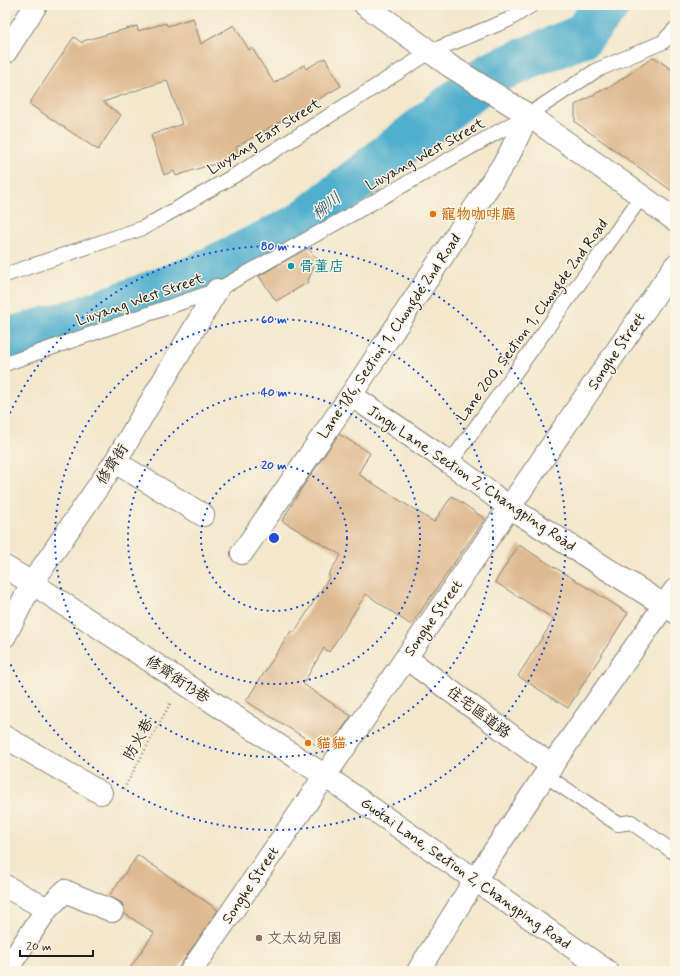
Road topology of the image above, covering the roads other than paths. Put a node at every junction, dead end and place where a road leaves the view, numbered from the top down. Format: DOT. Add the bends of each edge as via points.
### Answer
graph roads {
  1 [pos="366,5"];
  2 [pos="532,5"];
  3 [pos="34,6"];
  4 [pos="675,29"];
  5 [pos="430,52"];
  6 [pos="5,53"];
  7 [pos="528,115"];
  8 [pos="642,196"];
  9 [pos="675,220"];
  10 [pos="675,266"];
  11 [pos="5,275"];
  12 [pos="217,290"];
  13 [pos="5,364"];
  14 [pos="351,395"];
  15 [pos="115,462"];
  16 [pos="450,464"];
  17 [pos="509,507"];
  18 [pos="203,515"];
  19 [pos="242,553"];
  20 [pos="5,567"];
  21 [pos="32,582"];
  22 [pos="672,603"];
  23 [pos="5,636"];
  24 [pos="406,658"];
  25 [pos="5,737"];
  26 [pos="549,771"];
  27 [pos="325,776"];
  28 [pos="100,793"];
  29 [pos="675,853"];
  30 [pos="475,880"];
  31 [pos="5,886"];
  32 [pos="47,909"];
  33 [pos="112,911"];
  34 [pos="9,969"];
  35 [pos="191,971"];
  36 [pos="418,971"];
  37 [pos="607,971"];
  1 -- 5 [label="street"];
  2 -- 5 [label="lane, Liuyang East Street" via="508,20"];
  3 -- 6 [label="street"];
  4 -- 7 [label="lane, Liuyang West Street" via="663,42 597,70"];
  5 -- 7 [label="street"];
  5 -- 11 [label="lane, Liuyang East Street" via="244,170 143,228"];
  7 -- 8 [label="street"];
  7 -- 12 [label="lane, Liuyang West Street"];
  7 -- 14 [label="street, Lane 186, Section 1, Chongde 2nd Road" via="508,157"];
  8 -- 9 [label="street"];
  8 -- 16 [label="lane, Lane 200, Section 1, Chongde 2nd Road"];
  10 -- 17 [label="street, Songhe Street"];
  12 -- 13 [label="lane, Liuyang West Street"];
  12 -- 15 [label="street, 修齊街"];
  14 -- 16 [label="street, Jingu Lane, Section 2, Changping Road"];
  14 -- 19 [label="street, Lane 186, Section 1, Chongde 2nd Road"];
  15 -- 18 [label="street"];
  15 -- 21 [label="street, 修齊街"];
  16 -- 17 [label="street, Jingu Lane, Section 2, Changping Road"];
  17 -- 22 [label="street, Jingu Lane, Section 2, Changping Road"];
  17 -- 24 [label="street, Songhe Street"];
  20 -- 21 [label="street, 修齊街13巷"];
  21 -- 23 [label="street, 修齊街"];
  21 -- 27 [label="street, 修齊街13巷"];
  22 -- 26 [label="street"];
  24 -- 26 [label="street, 住宅區道路"];
  24 -- 27 [label="street, Songhe Street"];
  25 -- 28 [label="street"];
  26 -- 29 [label="lane" via="618,824 630,822"];
  26 -- 30 [label="street"];
  27 -- 30 [label="street, Guotai Lane, Section 2, Changping Road"];
  27 -- 35 [label="street, Songhe Street"];
  30 -- 36 [label="street"];
  30 -- 37 [label="street, Guotai Lane, Section 2, Changping Road"];
  31 -- 32 [label="street"];
  32 -- 33 [label="street" via="65,891"];
  32 -- 34 [label="street"];
}
